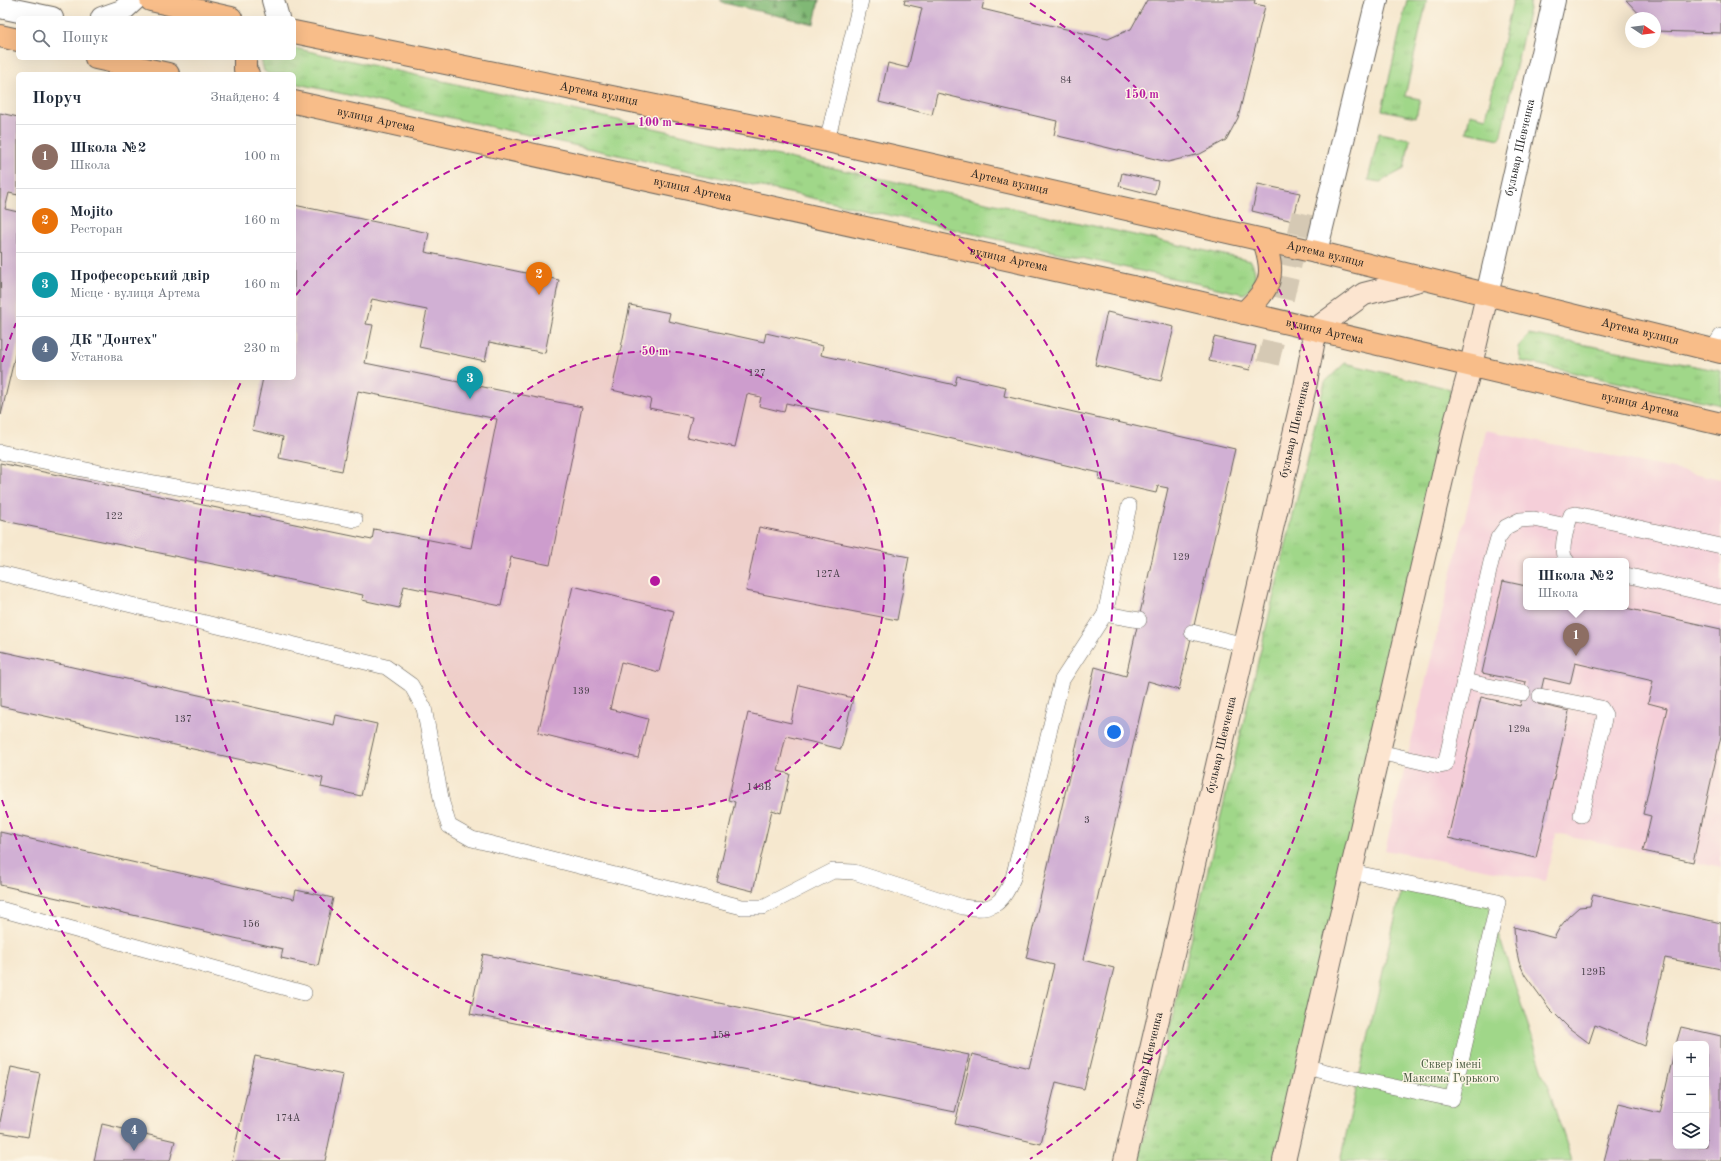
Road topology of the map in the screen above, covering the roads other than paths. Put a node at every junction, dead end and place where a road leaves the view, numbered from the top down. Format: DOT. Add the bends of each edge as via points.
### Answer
graph roads {
  1 [pos="134,0"];
  2 [pos="151,0"];
  3 [pos="273,0"];
  4 [pos="861,0"];
  5 [pos="1377,0"];
  6 [pos="1554,0"];
  7 [pos="0,7"];
  8 [pos="43,16"];
  9 [pos="109,16"];
  10 [pos="223,16"];
  11 [pos="277,16"];
  12 [pos="296,32"];
  13 [pos="0,36"];
  14 [pos="16,40"];
  15 [pos="105,60"];
  16 [pos="245,60"];
  17 [pos="159,72"];
  18 [pos="246,72"];
  19 [pos="296,102"];
  20 [pos="827,141"];
  21 [pos="1264,241"];
  22 [pos="1316,252"];
  23 [pos="1423,279"];
  24 [pos="1487,295"];
  25 [pos="1244,313"];
  26 [pos="1316,329"];
  27 [pos="1718,346"];
  28 [pos="1471,365"];
  29 [pos="1721,424"];
  30 [pos="0,452"];
  31 [pos="1129,506"];
  32 [pos="355,520"];
  33 [pos="1567,526"];
  34 [pos="1721,546"];
  35 [pos="1565,558"];
  36 [pos="0,573"];
  37 [pos="1629,576"];
  38 [pos="1721,596"];
  39 [pos="1105,614"];
  40 [pos="1139,620"];
  41 [pos="1192,632"];
  42 [pos="1245,645"];
  43 [pos="1464,681"];
  44 [pos="1523,693"];
  45 [pos="1540,696"];
  46 [pos="1379,752"];
  47 [pos="1581,815"];
  48 [pos="1352,872"];
  49 [pos="0,910"];
  50 [pos="304,993"];
  51 [pos="1307,1066"];
  52 [pos="1125,1161"];
  53 [pos="1284,1161"];
  1 -- 9 [label="street" via="122,12"];
  2 -- 10 [label="main road"];
  3 -- 11 [label="street"];
  4 -- 20 [label="lane"];
  5 -- 22 [label="street"];
  6 -- 24 [label="street, бульвар Шевченка"];
  7 -- 8 [label="street"];
  12 -- 20 [label="main road, Артема вулиця"];
  13 -- 14 [label="main road"];
  15 -- 17 [label="main road"];
  16 -- 18 [label="main road"];
  19 -- 25 [label="main road, вулиця Артема"];
  20 -- 21 [label="main road, Артема вулиця"];
  21 -- 22 [label="main road, Артема вулиця"];
  21 -- 25 [label="main road" via="1270,260 1268,284 1261,297"];
  22 -- 23 [label="main road, Артема вулиця"];
  23 -- 24 [label="main road, Артема вулиця"];
  23 -- 26 [label="main road" via="1364,294"];
  24 -- 27 [label="main road, Артема вулиця"];
  24 -- 28 [label="main road"];
  25 -- 26 [label="main road, вулиця Артема"];
  26 -- 28 [label="main road, вулиця Артема"];
  26 -- 42 [label="main road, бульвар Шевченка" via="1305,388"];
  28 -- 29 [label="main road, вулиця Артема"];
  28 -- 46 [label="main road"];
  30 -- 32 [label="lane"];
  31 -- 39 [label="lane"];
  33 -- 34 [label="lane" via="1571,515 1576,514"];
  33 -- 35 [label="lane" via="1562,553"];
  33 -- 43 [label="lane" via="1520,520 1506,527 1498,538"];
  36 -- 39 [label="lane" via="386,667 411,685 424,708 442,803 449,826 472,839 742,908 763,907 833,871 854,872 963,907 978,910 996,904 1006,894 1013,878 1062,680"];
  37 -- 38 [label="lane"];
  39 -- 40 [label="lane"];
  41 -- 42 [label="lane"];
  42 -- 52 [label="main road, бульвар Шевченка"];
  43 -- 44 [label="lane"];
  43 -- 46 [label="lane" via="1445,765"];
  45 -- 47 [label="lane" via="1601,708 1605,715"];
  46 -- 48 [label="main road"];
  48 -- 51 [label="main road"];
  48 -- 51 [label="lane" via="1498,902 1452,1098 1347,1077"];
  49 -- 50 [label="lane"];
  51 -- 53 [label="main road"];
}
